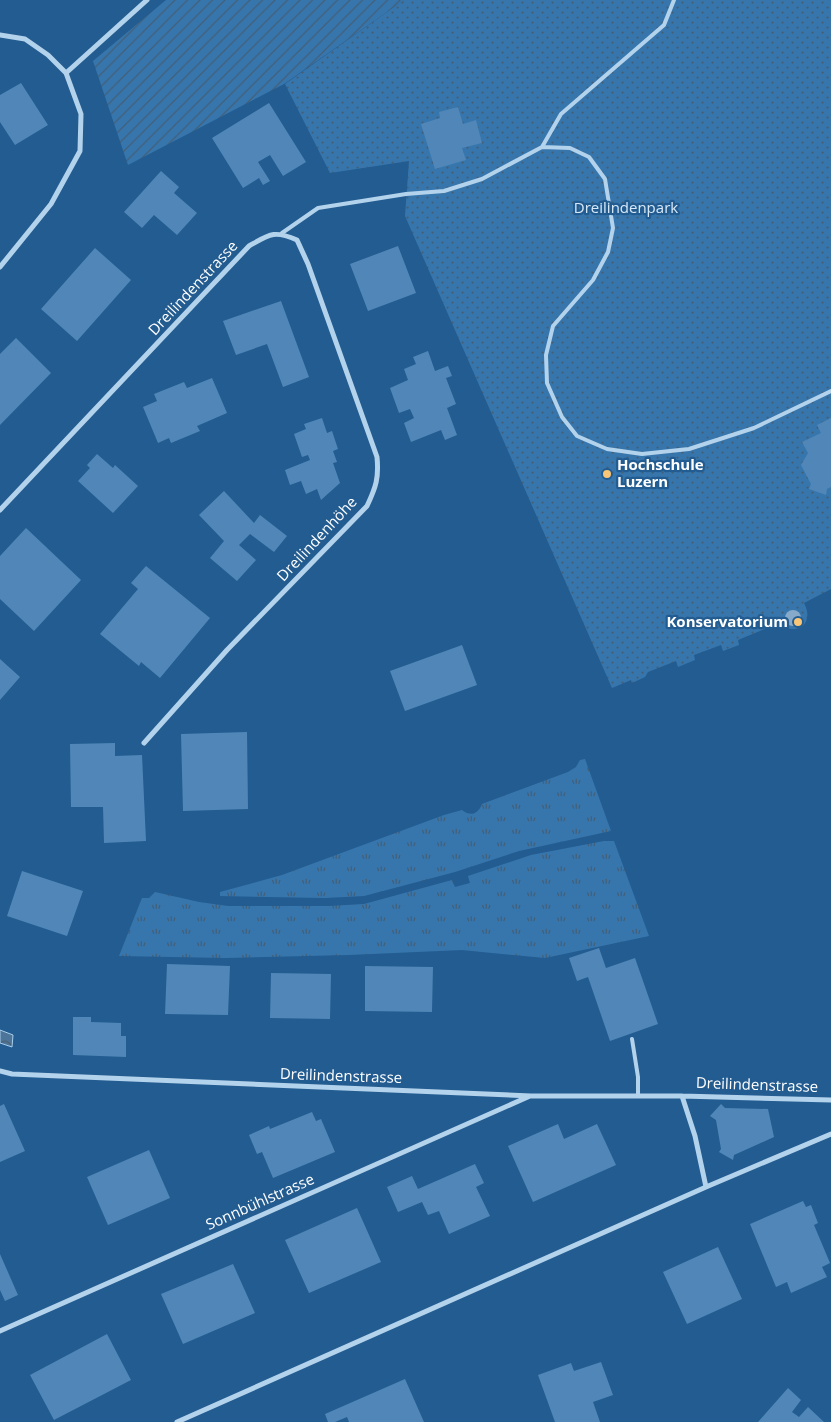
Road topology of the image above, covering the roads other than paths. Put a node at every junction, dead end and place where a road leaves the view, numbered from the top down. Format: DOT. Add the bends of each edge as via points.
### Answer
graph roads {
  1 [pos="148,0"];
  2 [pos="674,0"];
  3 [pos="0,35"];
  4 [pos="66,73"];
  5 [pos="542,147"];
  6 [pos="282,233"];
  7 [pos="0,267"];
  8 [pos="831,391"];
  9 [pos="0,510"];
  10 [pos="144,743"];
  11 [pos="632,1039"];
  12 [pos="0,1071"];
  13 [pos="531,1096"];
  14 [pos="638,1096"];
  15 [pos="682,1096"];
  16 [pos="831,1100"];
  17 [pos="831,1134"];
  18 [pos="706,1187"];
  19 [pos="0,1331"];
  20 [pos="177,1422"];
  1 -- 4 [label="street"];
  2 -- 5 [label="lane" via="664,26 561,114"];
  3 -- 4 [label="street" via="25,39"];
  4 -- 7 [label="street" via="81,114 80,151 51,204"];
  5 -- 6 [label="lane, Dreilindenstrasse" via="482,179 444,191 318,208"];
  5 -- 8 [label="lane" via="570,148 589,157 605,179 613,228 608,252 593,280 553,326 546,355 548,383 562,418 577,436 606,450 642,454 689,449 754,428"];
  6 -- 9 [label="street, Dreilindenstrasse" via="266,236 250,246"];
  6 -- 10 [label="street, Dreilindenhöhe" via="297,240 308,264 377,457 375,490 366,506 227,650"];
  11 -- 14 [label="lane"];
  12 -- 13 [label="street, Dreilindenstrasse"];
  13 -- 14 [label="street, Dreilindenstrasse"];
  13 -- 19 [label="street, Sonnbühlstrasse"];
  14 -- 15 [label="street, Dreilindenstrasse"];
  15 -- 16 [label="street, Dreilindenstrasse"];
  15 -- 18 [label="street, Dreilindenstrasse"];
  17 -- 18 [label="street"];
  18 -- 20 [label="street"];
}
